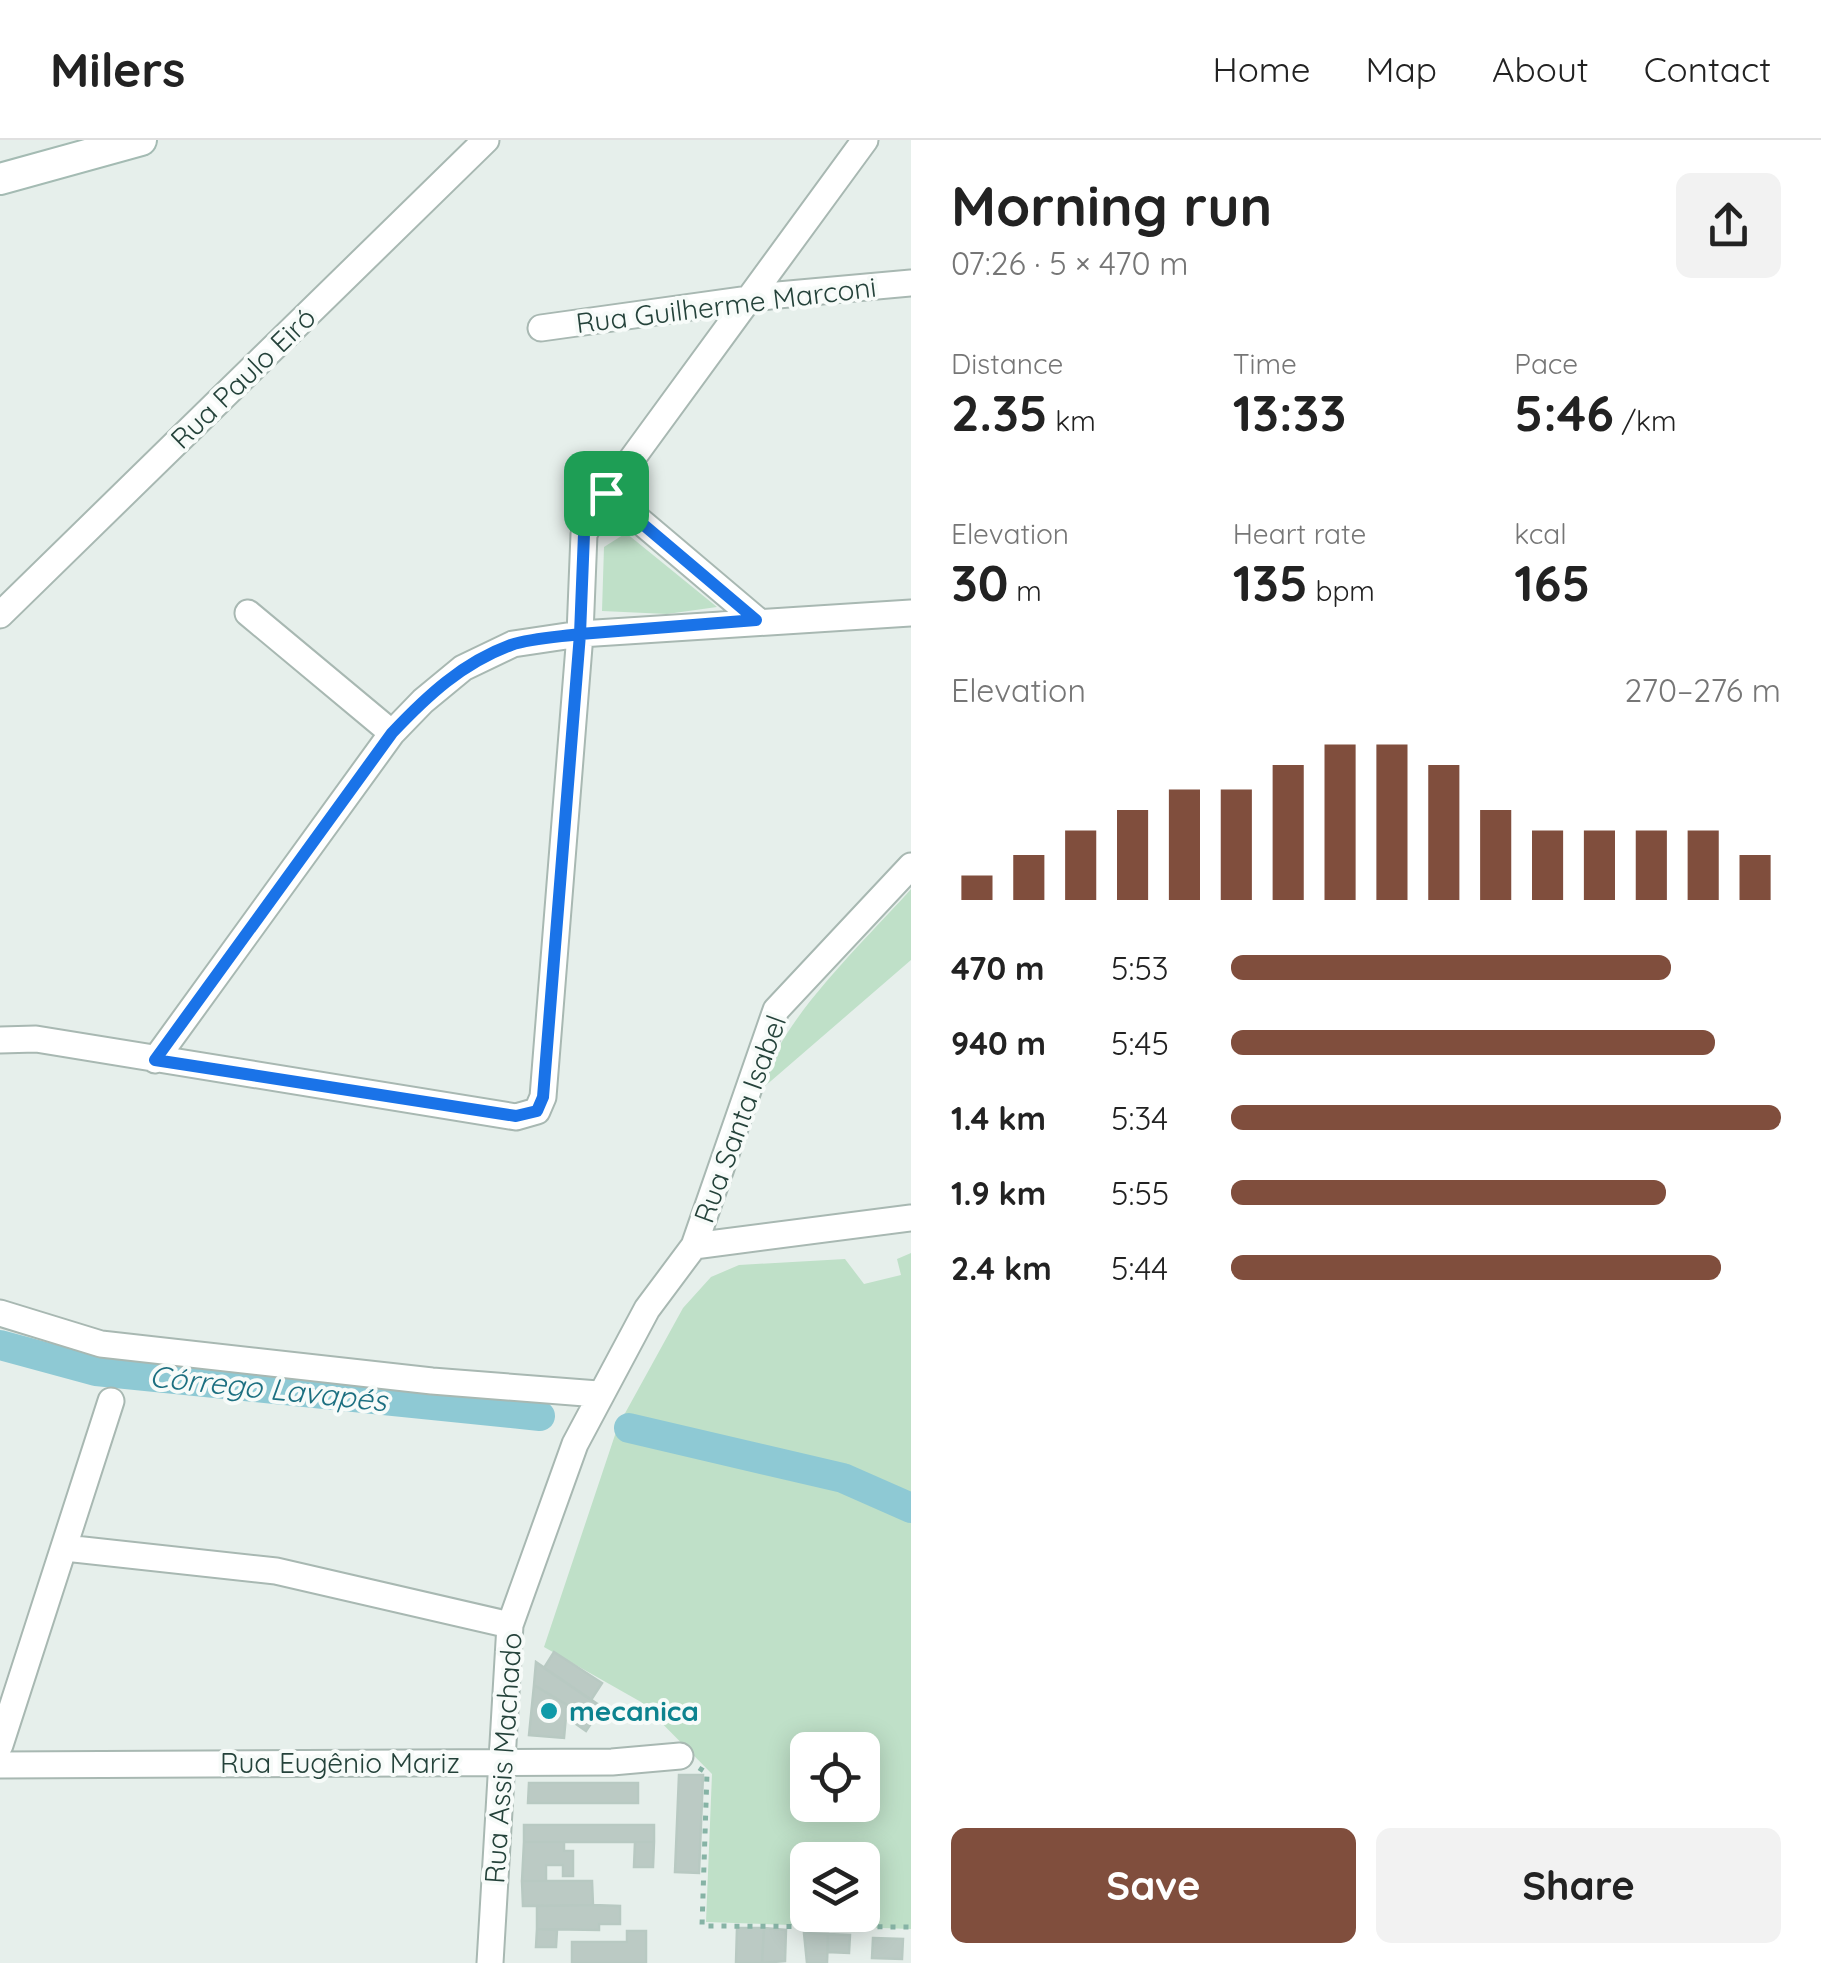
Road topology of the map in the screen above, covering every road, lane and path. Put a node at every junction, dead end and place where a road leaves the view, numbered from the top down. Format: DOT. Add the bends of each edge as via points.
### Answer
graph roads {
  1 [pos="141,140"];
  2 [pos="486,140"];
  3 [pos="865,140"];
  4 [pos="0,178"];
  5 [pos="911,283"];
  6 [pos="752,298"];
  7 [pos="541,328"];
  8 [pos="606,493"];
  9 [pos="248,613"];
  10 [pos="911,613"];
  11 [pos="0,615"];
  12 [pos="756,620"];
  13 [pos="580,634"];
  14 [pos="392,733"];
  15 [pos="911,866"];
  16 [pos="0,1040"];
  17 [pos="155,1060"];
  18 [pos="911,1218"];
  19 [pos="694,1246"];
  20 [pos="0,1313"];
  21 [pos="596,1400"];
  22 [pos="111,1401"];
  23 [pos="575,1444"];
  24 [pos="65,1548"];
  25 [pos="510,1625"];
  26 [pos="0,1745"];
  27 [pos="680,1756"];
  28 [pos="502,1762"];
  29 [pos="0,1765"];
  30 [pos="911,1927"];
  31 [pos="490,1963"];
  1 -- 4 [label="main road"];
  2 -- 11 [label="street, Rua Paulo Eiró"];
  3 -- 6 [label="street"];
  5 -- 6 [label="street, Rua Guilherme Marconi"];
  6 -- 7 [label="street, Rua Guilherme Marconi"];
  6 -- 8 [label="street"];
  8 -- 12 [label="street"];
  8 -- 13 [label="street" via="584,534"];
  9 -- 14 [label="street"];
  10 -- 12 [label="street"];
  12 -- 13 [label="street"];
  13 -- 14 [label="street" via="513,644 463,668"];
  13 -- 17 [label="street" via="537,1111 516,1116"];
  14 -- 17 [label="street"];
  15 -- 19 [label="street, Rua Santa Isabel" via="776,1010"];
  16 -- 17 [label="street" via="36,1039"];
  18 -- 19 [label="street"];
  19 -- 21 [label="street, Rua Santa Isabel" via="646,1310"];
  20 -- 21 [label="street" via="100,1344"];
  21 -- 23 [label="street, Rua Santa Isabel"];
  22 -- 24 [label="street"];
  23 -- 25 [label="street, Rua Assis Machado"];
  24 -- 25 [label="street" via="276,1571"];
  24 -- 26 [label="street"];
  25 -- 28 [label="street, Rua Assis Machado"];
  27 -- 28 [label="street, Rua Eugênio Mariz"];
  27 -- 30 [label="path" via="707,1772 702,1926"];
  28 -- 29 [label="street, Rua Eugênio Mariz"];
  28 -- 31 [label="street, Rua Assis Machado"];
}
